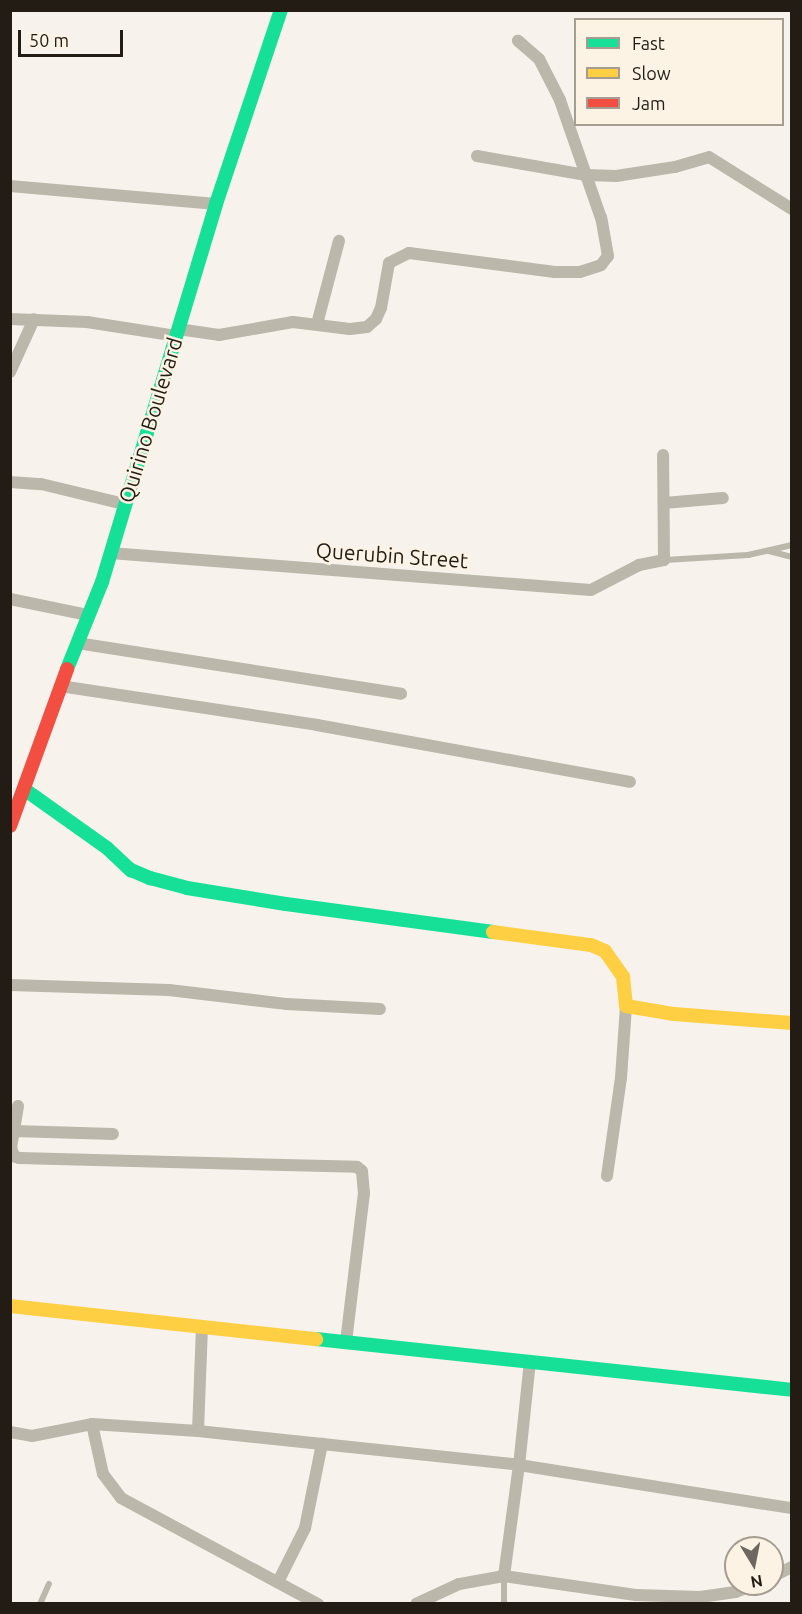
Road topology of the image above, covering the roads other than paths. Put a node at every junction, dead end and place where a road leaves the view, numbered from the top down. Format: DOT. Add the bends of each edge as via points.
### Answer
graph roads {
  1 [pos="281,10"];
  2 [pos="518,41"];
  3 [pos="477,156"];
  4 [pos="586,175"];
  5 [pos="10,186"];
  6 [pos="216,204"];
  7 [pos="792,209"];
  8 [pos="339,241"];
  9 [pos="10,319"];
  10 [pos="34,319"];
  11 [pos="317,324"];
  12 [pos="177,332"];
  13 [pos="10,372"];
  14 [pos="663,455"];
  15 [pos="10,482"];
  16 [pos="723,498"];
  17 [pos="664,503"];
  18 [pos="124,504"];
  19 [pos="792,544"];
  20 [pos="769,551"];
  21 [pos="110,553"];
  22 [pos="792,558"];
  23 [pos="664,560"];
  24 [pos="10,599"];
  25 [pos="88,615"];
  26 [pos="77,643"];
  27 [pos="60,686"];
  28 [pos="401,694"];
  29 [pos="630,782"];
  30 [pos="24,789"];
  31 [pos="10,826"];
  32 [pos="10,985"];
  33 [pos="627,1006"];
  34 [pos="380,1010"];
  35 [pos="792,1023"];
  36 [pos="18,1106"];
  37 [pos="14,1131"];
  38 [pos="113,1134"];
  39 [pos="11,1153"];
  40 [pos="607,1176"];
  41 [pos="10,1306"];
  42 [pos="202,1327"];
  43 [pos="346,1342"];
  44 [pos="530,1361"];
  45 [pos="792,1390"];
  46 [pos="92,1424"];
  47 [pos="198,1431"];
  48 [pos="10,1432"];
  49 [pos="322,1444"];
  50 [pos="519,1465"];
  51 [pos="792,1508"];
  52 [pos="504,1576"];
  53 [pos="278,1582"];
  54 [pos="49,1584"];
  55 [pos="724,1594"];
  56 [pos="40,1604"];
  57 [pos="318,1604"];
  58 [pos="416,1604"];
  59 [pos="504,1604"];
  1 -- 6 [label="street, Quirino Boulevard"];
  2 -- 4 [label="street" via="539,59 547,72"];
  3 -- 4 [label="street"];
  4 -- 7 [label="street" via="616,176 709,158"];
  4 -- 11 [label="street" via="609,256 601,265 580,272 555,272 409,253 389,263 381,308 370,324 350,330"];
  5 -- 6 [label="street"];
  6 -- 12 [label="street, Quirino Boulevard"];
  8 -- 11 [label="street"];
  9 -- 10 [label="street"];
  10 -- 12 [label="street"];
  10 -- 13 [label="street"];
  11 -- 12 [label="street" via="293,322 219,335"];
  12 -- 18 [label="street, Quirino Boulevard"];
  14 -- 17 [label="street"];
  15 -- 18 [label="street" via="51,486"];
  16 -- 17 [label="street"];
  17 -- 23 [label="street"];
  18 -- 21 [label="street, Quirino Boulevard"];
  19 -- 20 [label="lane"];
  20 -- 22 [label="lane"];
  20 -- 23 [label="lane"];
  21 -- 23 [label="street, Querubin Street" via="578,590 601,586 639,565"];
  21 -- 25 [label="street, Quirino Boulevard"];
  24 -- 25 [label="street"];
  25 -- 26 [label="street, Quirino Boulevard"];
  26 -- 27 [label="street, Quirino Boulevard"];
  26 -- 28 [label="street"];
  27 -- 29 [label="street" via="317,725"];
  27 -- 30 [label="street, Quirino Boulevard"];
  30 -- 31 [label="street, Quirino Boulevard"];
  30 -- 33 [label="street" via="107,848 131,870 150,878 286,904 591,945 605,951 623,977"];
  32 -- 34 [label="street" via="168,990"];
  33 -- 35 [label="street" via="674,1014"];
  33 -- 40 [label="street"];
  36 -- 37 [label="street"];
  37 -- 38 [label="street"];
  37 -- 39 [label="street"];
  39 -- 43 [label="street" via="26,1158 357,1167 362,1171 364,1193"];
  41 -- 42 [label="street"];
  42 -- 43 [label="street"];
  42 -- 47 [label="street"];
  43 -- 44 [label="street"];
  44 -- 45 [label="street"];
  44 -- 50 [label="street"];
  46 -- 47 [label="street"];
  46 -- 48 [label="street" via="32,1436"];
  46 -- 53 [label="street" via="103,1474 121,1498"];
  47 -- 49 [label="street"];
  49 -- 50 [label="street"];
  49 -- 53 [label="street" via="305,1528"];
  50 -- 51 [label="street"];
  50 -- 52 [label="street"];
  52 -- 55 [label="street" via="636,1595"];
  52 -- 58 [label="street" via="459,1584"];
  52 -- 59 [label="lane"];
  53 -- 57 [label="street"];
  54 -- 56 [label="lane"];
}
